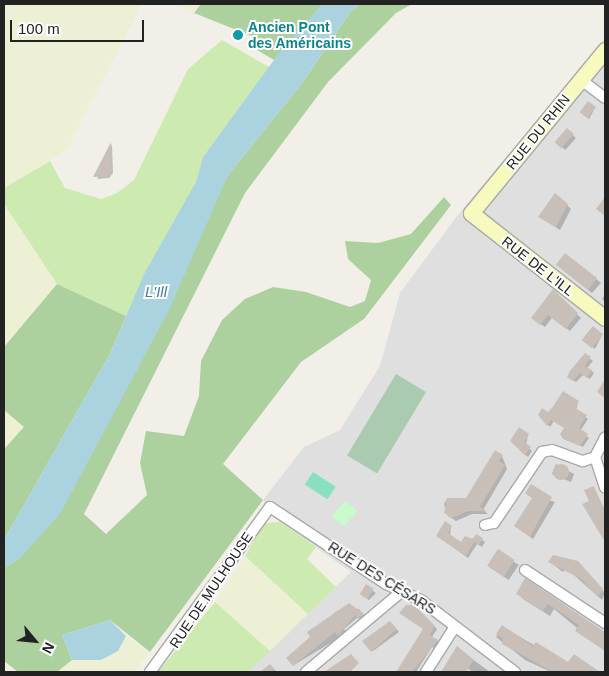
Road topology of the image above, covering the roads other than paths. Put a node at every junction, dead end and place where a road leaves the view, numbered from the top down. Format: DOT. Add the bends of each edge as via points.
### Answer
graph roads {
  1 [pos="605,50"];
  2 [pos="580,79"];
  3 [pos="605,98"];
  4 [pos="471,213"];
  5 [pos="605,318"];
  6 [pos="605,437"];
  7 [pos="595,457"];
  8 [pos="605,487"];
  9 [pos="270,507"];
  10 [pos="485,525"];
  11 [pos="525,570"];
  12 [pos="401,592"];
  13 [pos="605,623"];
  14 [pos="454,628"];
  15 [pos="150,672"];
  16 [pos="306,672"];
  17 [pos="426,672"];
  18 [pos="513,672"];
  1 -- 2 [label="street, RUE DU RHIN"];
  2 -- 3 [label="street"];
  2 -- 4 [label="street, RUE DU RHIN"];
  4 -- 5 [label="street, RUE DE L'ILL"];
  6 -- 7 [label="street"];
  7 -- 8 [label="street"];
  7 -- 10 [label="street" via="583,461 552,450 542,452 494,523"];
  9 -- 12 [label="street, RUE DES CÉSARS"];
  9 -- 15 [label="street, RUE DE MULHOUSE"];
  11 -- 13 [label="street"];
  12 -- 14 [label="street, RUE DES CÉSARS" via="422,601"];
  12 -- 16 [label="street"];
  14 -- 17 [label="street"];
  14 -- 18 [label="street, RUE DES CÉSARS"];
}
